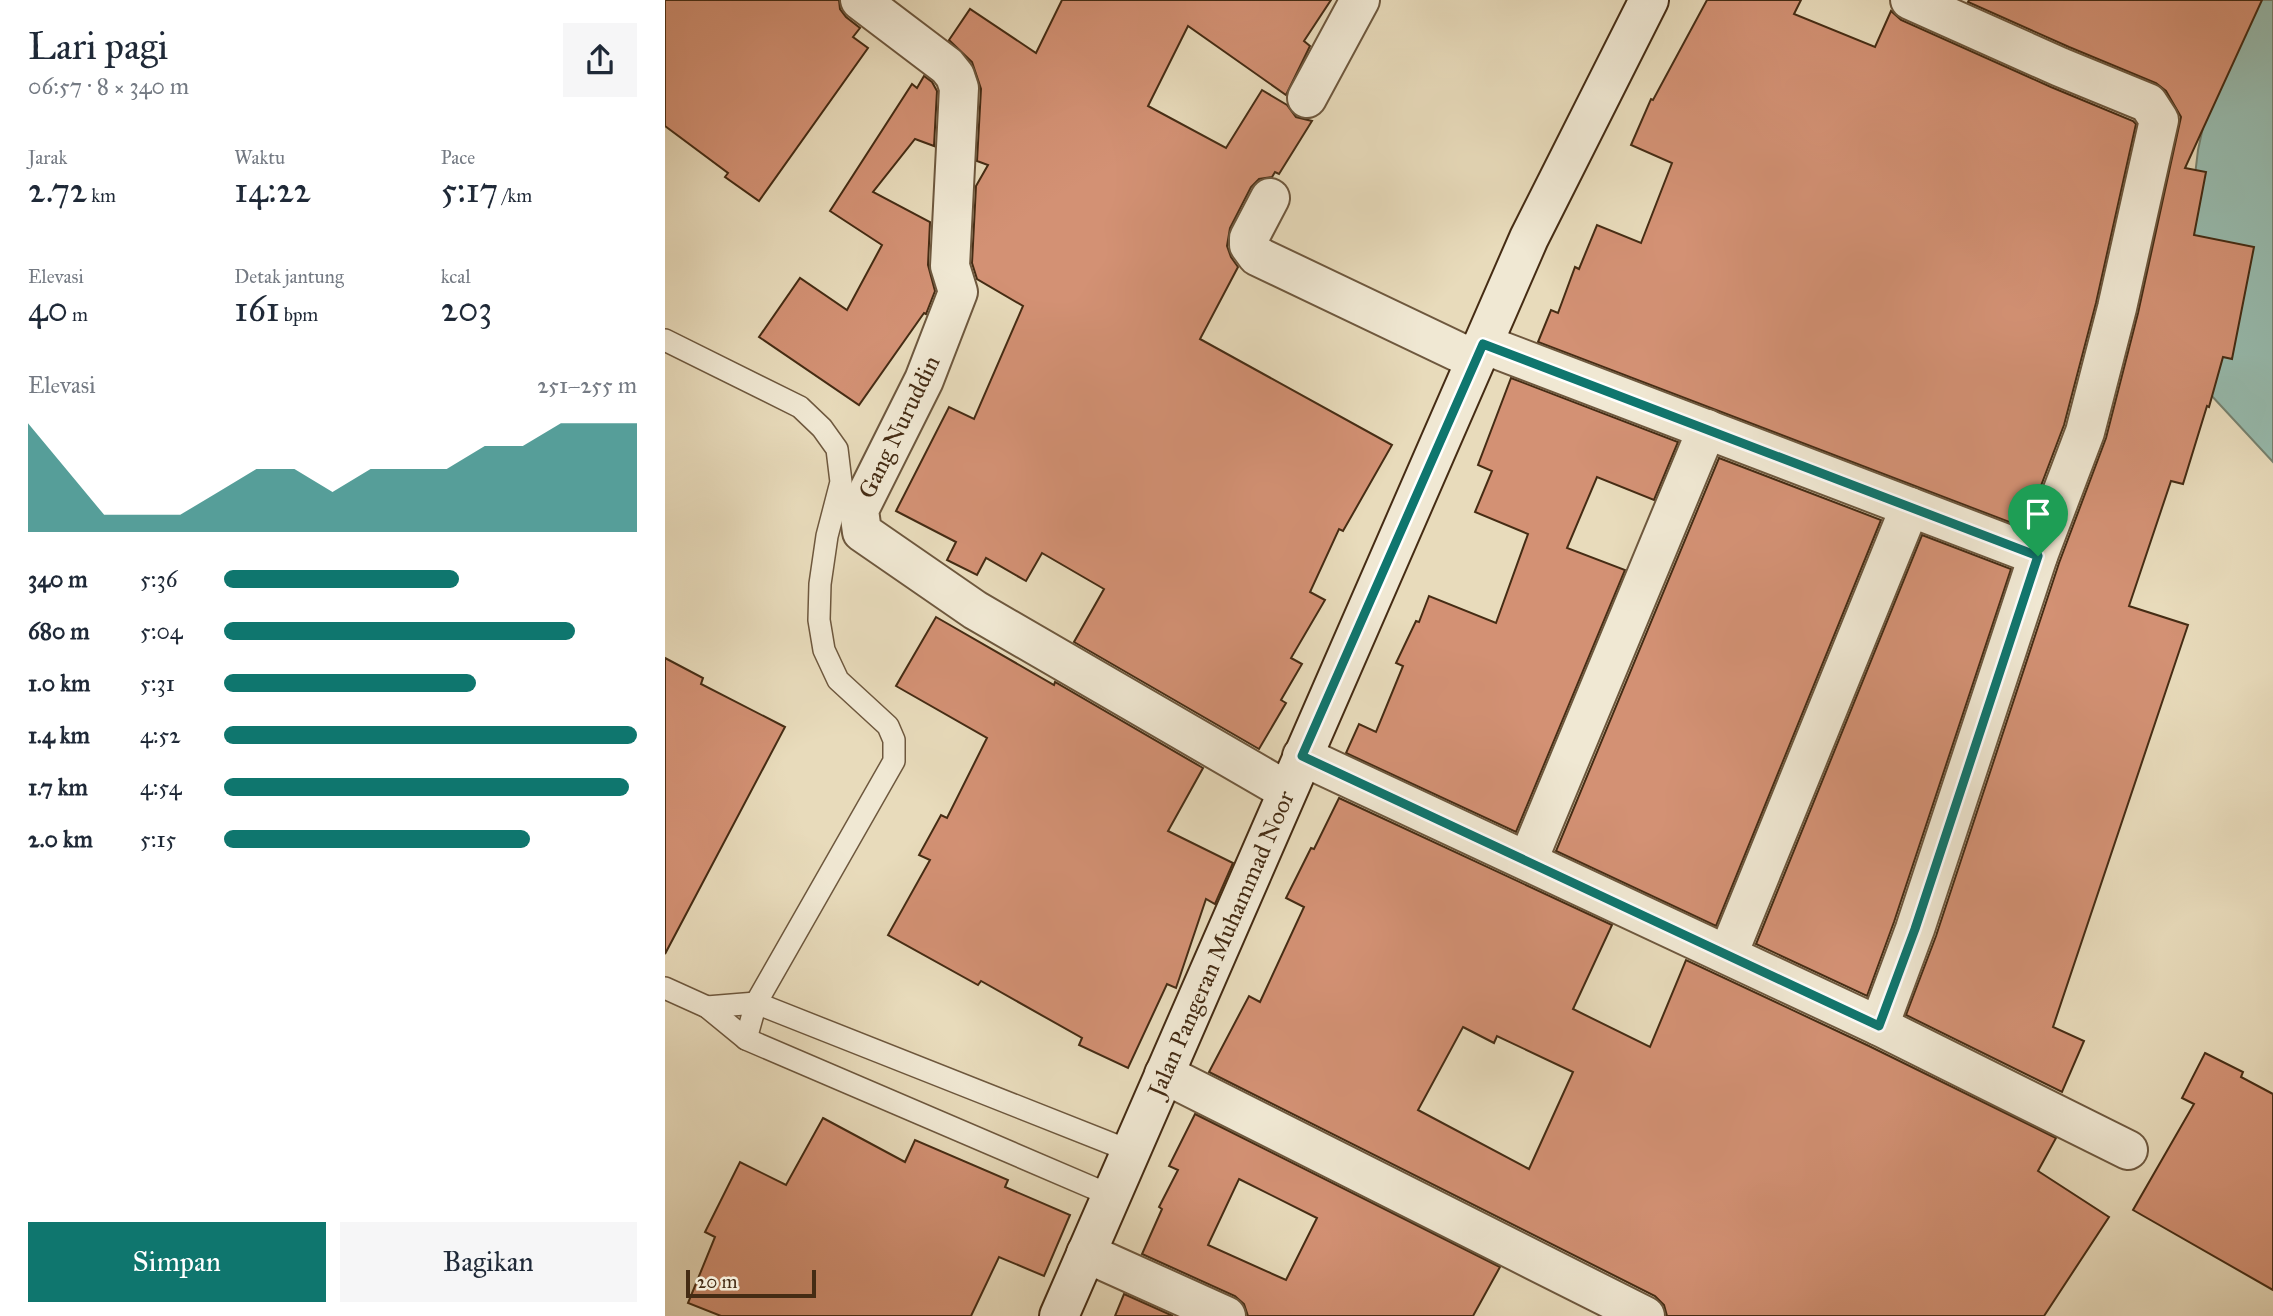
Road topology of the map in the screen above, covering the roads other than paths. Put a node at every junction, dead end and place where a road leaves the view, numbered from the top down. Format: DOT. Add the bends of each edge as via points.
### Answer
graph roads {
  1 [pos="860,0"];
  2 [pos="1360,0"];
  3 [pos="1649,0"];
  4 [pos="1910,0"];
  5 [pos="1307,98"];
  6 [pos="1270,198"];
  7 [pos="665,340"];
  8 [pos="1479,352"];
  9 [pos="1707,429"];
  10 [pos="1910,507"];
  11 [pos="2038,556"];
  12 [pos="1302,756"];
  13 [pos="1287,791"];
  14 [pos="1528,860"];
  15 [pos="1728,954"];
  16 [pos="665,988"];
  17 [pos="756,1003"];
  18 [pos="707,1007"];
  19 [pos="1879,1026"];
  20 [pos="746,1038"];
  21 [pos="1164,1074"];
  22 [pos="2128,1150"];
  23 [pos="1130,1151"];
  24 [pos="1112,1196"];
  25 [pos="1086,1253"];
  26 [pos="1059,1316"];
  27 [pos="1226,1316"];
  28 [pos="1645,1316"];
  1 -- 13 [label="street, Gang Nuruddin" via="947,66 959,88 950,266 958,292 925,380 859,510 862,532 975,610"];
  2 -- 5 [label="street"];
  3 -- 8 [label="street, Jalan Pangeran Muhammad Noor" via="1529,238"];
  4 -- 11 [label="street" via="2148,103 2159,120 2085,432"];
  6 -- 8 [label="street" via="1249,238 1257,256"];
  7 -- 17 [label="lane" via="800,407 837,449 841,482 820,584 824,650 838,680 888,726 894,740 894,761"];
  8 -- 9 [label="street"];
  8 -- 12 [label="street, Jalan Pangeran Muhammad Noor"];
  9 -- 10 [label="street"];
  9 -- 14 [label="street"];
  10 -- 11 [label="street"];
  10 -- 15 [label="street"];
  11 -- 19 [label="street"];
  12 -- 13 [label="street, Jalan Pangeran Muhammad Noor"];
  12 -- 14 [label="street"];
  13 -- 21 [label="street, Jalan Pangeran Muhammad Noor"];
  14 -- 15 [label="street"];
  15 -- 19 [label="street"];
  16 -- 18 [label="lane"];
  17 -- 18 [label="lane"];
  17 -- 20 [label="lane"];
  17 -- 23 [label="lane"];
  18 -- 20 [label="lane"];
  19 -- 22 [label="street"];
  20 -- 24 [label="lane"];
  21 -- 23 [label="street, Jalan Pangeran Muhammad Noor"];
  21 -- 28 [label="street"];
  23 -- 24 [label="street, Jalan Pangeran Muhammad Noor"];
  24 -- 25 [label="street, Jalan Pangeran Muhammad Noor"];
  25 -- 26 [label="street, Jalan Pangeran Muhammad Noor"];
  25 -- 27 [label="street"];
}
